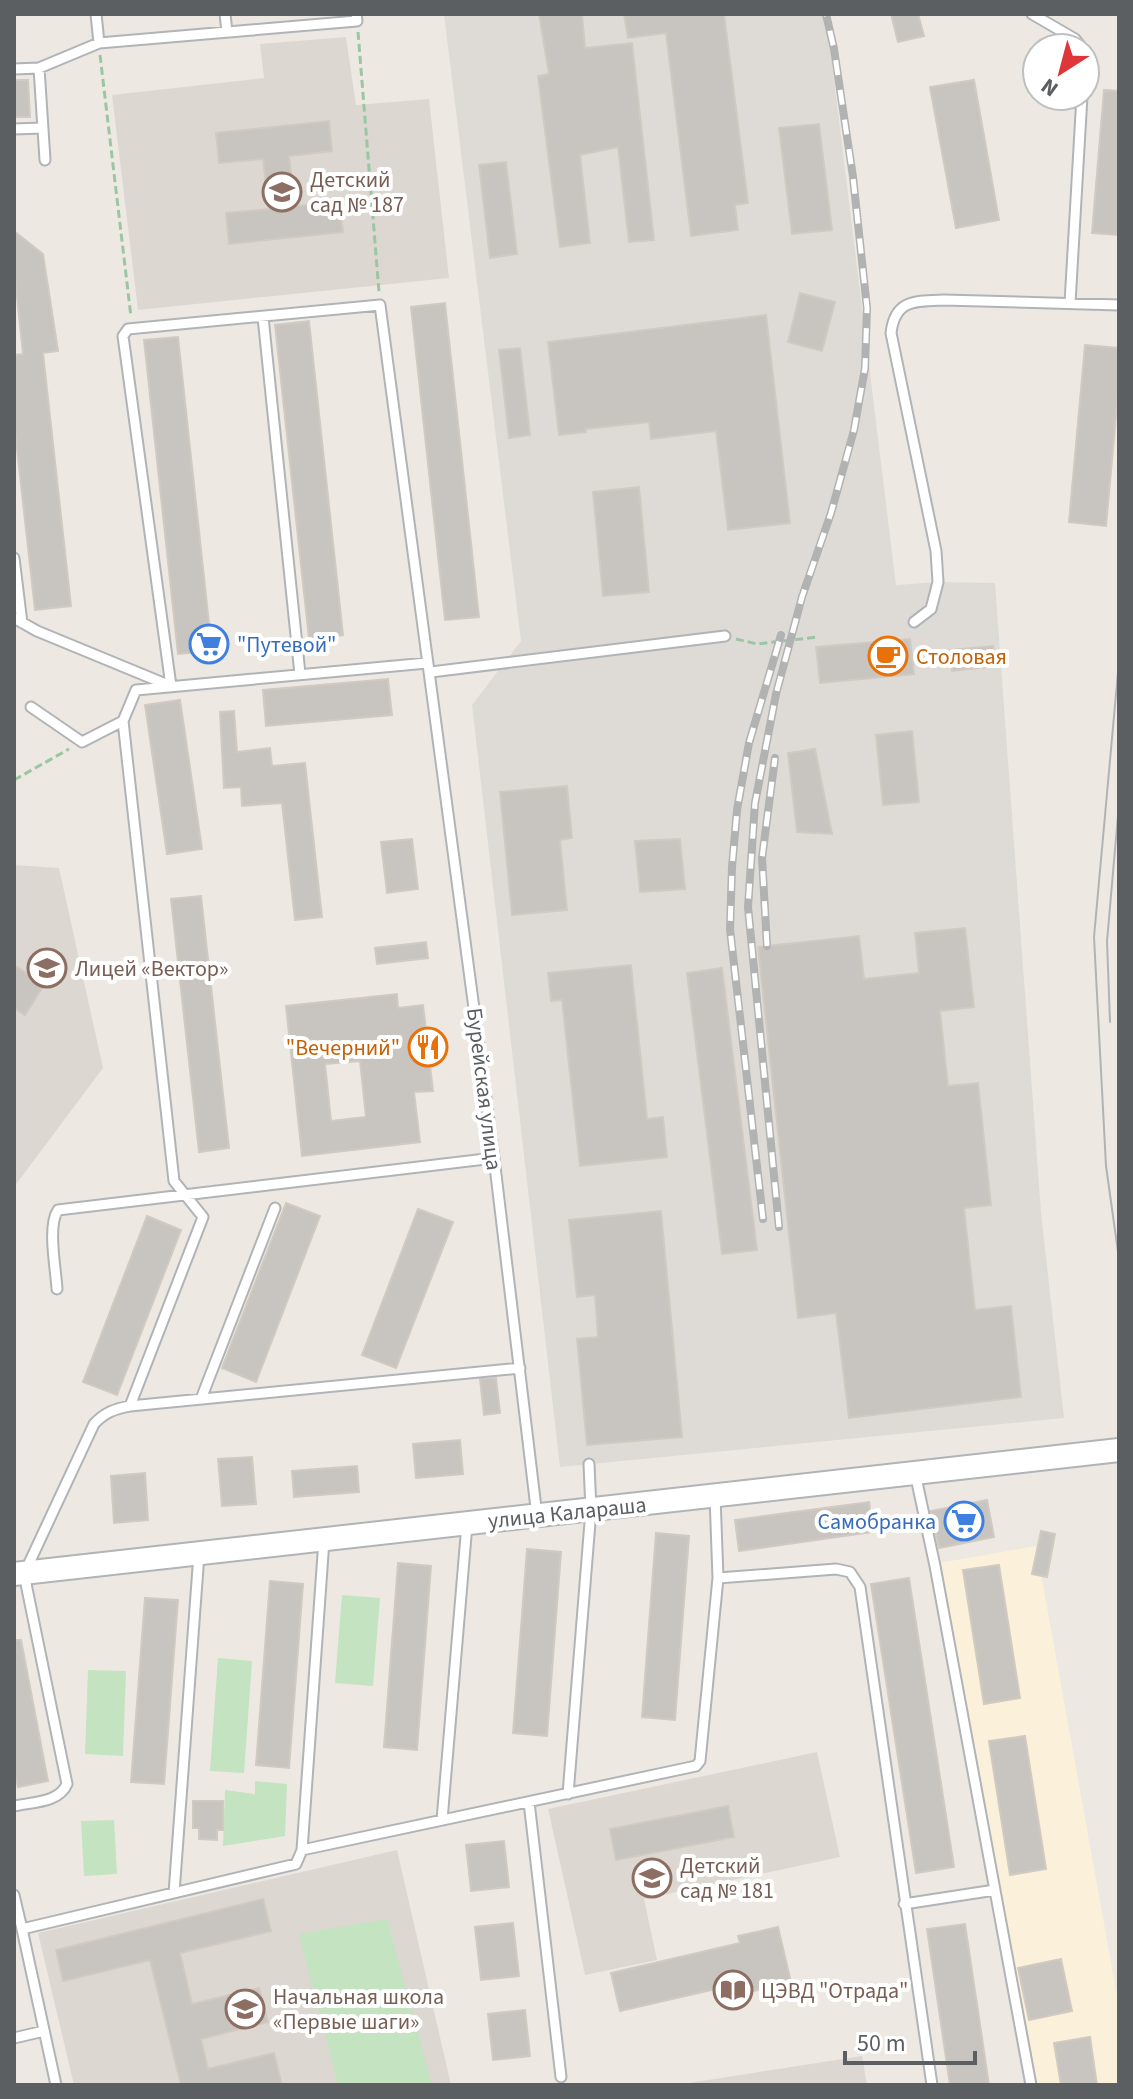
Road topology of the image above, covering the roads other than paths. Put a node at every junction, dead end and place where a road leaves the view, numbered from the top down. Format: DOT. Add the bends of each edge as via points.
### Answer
graph roads {
  1 [pos="96,14"];
  2 [pos="225,14"];
  3 [pos="1032,14"];
  4 [pos="357,17"];
  5 [pos="227,32"];
  6 [pos="1063,32"];
  7 [pos="99,43"];
  8 [pos="39,68"];
  9 [pos="14,69"];
  10 [pos="1081,112"];
  11 [pos="42,128"];
  12 [pos="14,129"];
  13 [pos="45,160"];
  14 [pos="1070,303"];
  15 [pos="1119,305"];
  16 [pos="263,317"];
  17 [pos="14,558"];
  18 [pos="18,621"];
  19 [pos="914,622"];
  20 [pos="725,636"];
  21 [pos="429,667"];
  22 [pos="300,674"];
  23 [pos="171,686"];
  24 [pos="31,707"];
  25 [pos="123,721"];
  26 [pos="494,1158"];
  27 [pos="186,1195"];
  28 [pos="275,1208"];
  29 [pos="57,1289"];
  30 [pos="520,1368"];
  31 [pos="201,1399"];
  32 [pos="130,1406"];
  33 [pos="1119,1450"];
  34 [pos="589,1464"];
  35 [pos="915,1473"];
  36 [pos="715,1496"];
  37 [pos="591,1510"];
  38 [pos="537,1516"];
  39 [pos="467,1524"];
  40 [pos="324,1540"];
  41 [pos="199,1554"];
  42 [pos="19,1574"];
  43 [pos="718,1578"];
  44 [pos="568,1794"];
  45 [pos="529,1802"];
  46 [pos="14,1806"];
  47 [pos="442,1820"];
  48 [pos="302,1850"];
  49 [pos="995,1890"];
  50 [pos="174,1893"];
  51 [pos="14,1895"];
  52 [pos="904,1904"];
  53 [pos="22,1929"];
  54 [pos="44,2031"];
  55 [pos="14,2038"];
  56 [pos="561,2077"];
  57 [pos="56,2085"];
  58 [pos="932,2085"];
  59 [pos="1031,2085"];
  1 -- 7 [label="lane"];
  2 -- 5 [label="lane"];
  3 -- 6 [label="lane"];
  4 -- 5 [label="lane"];
  5 -- 7 [label="lane"];
  7 -- 8 [label="lane"];
  8 -- 9 [label="lane"];
  8 -- 11 [label="lane"];
  10 -- 14 [label="lane"];
  11 -- 12 [label="lane"];
  11 -- 13 [label="lane"];
  14 -- 15 [label="lane"];
  14 -- 19 [label="lane" via="986,299 901,307 892,326 938,582 931,609"];
  16 -- 21 [label="lane, Бурейская улица" via="380,305"];
  16 -- 22 [label="lane"];
  16 -- 23 [label="lane" via="128,329 123,336"];
  17 -- 18 [label="lane"];
  18 -- 23 [label="lane"];
  20 -- 21 [label="lane"];
  21 -- 22 [label="lane"];
  21 -- 26 [label="lane, Бурейская улица"];
  22 -- 23 [label="lane"];
  23 -- 25 [label="lane" via="136,690"];
  24 -- 25 [label="lane" via="82,742"];
  25 -- 27 [label="lane" via="174,1181"];
  26 -- 27 [label="lane"];
  26 -- 30 [label="lane, Бурейская улица"];
  27 -- 29 [label="lane" via="58,1210 52,1228"];
  27 -- 32 [label="lane" via="203,1217"];
  28 -- 31 [label="lane"];
  30 -- 31 [label="lane"];
  30 -- 38 [label="lane, Бурейская улица"];
  31 -- 32 [label="lane"];
  32 -- 42 [label="lane" via="110,1410 94,1424"];
  33 -- 35 [label="street, улица Калараша"];
  34 -- 37 [label="lane"];
  35 -- 36 [label="street, улица Калараша"];
  35 -- 49 [label="lane"];
  36 -- 37 [label="street, улица Калараша"];
  36 -- 43 [label="lane"];
  37 -- 38 [label="street, улица Калараша"];
  37 -- 44 [label="lane"];
  38 -- 39 [label="street, улица Калараша"];
  39 -- 40 [label="street, улица Калараша"];
  39 -- 47 [label="lane"];
  40 -- 41 [label="street, улица Калараша"];
  40 -- 48 [label="lane"];
  41 -- 42 [label="street, улица Калараша"];
  41 -- 50 [label="lane"];
  42 -- 46 [label="lane" via="67,1784 55,1798"];
  43 -- 44 [label="lane" via="698,1763"];
  43 -- 52 [label="lane" via="836,1569 850,1572 860,1587"];
  44 -- 45 [label="lane"];
  45 -- 47 [label="lane"];
  45 -- 56 [label="lane"];
  47 -- 48 [label="lane"];
  48 -- 50 [label="lane" via="296,1864"];
  49 -- 52 [label="lane"];
  49 -- 59 [label="lane"];
  50 -- 53 [label="lane"];
  51 -- 53 [label="lane"];
  52 -- 58 [label="lane"];
  53 -- 54 [label="lane"];
  54 -- 55 [label="lane"];
  54 -- 57 [label="lane"];
}
